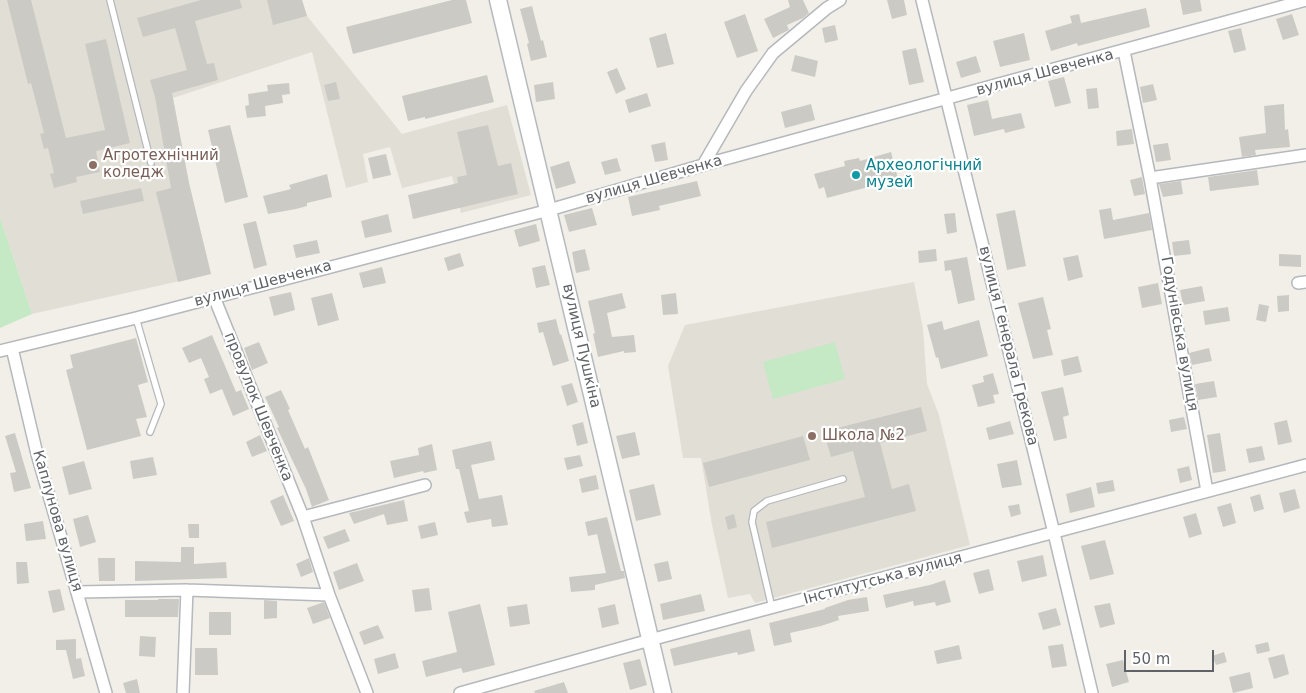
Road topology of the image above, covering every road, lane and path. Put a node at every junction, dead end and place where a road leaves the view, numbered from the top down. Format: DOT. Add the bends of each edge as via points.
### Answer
graph roads {
  1 [pos="110,0"];
  2 [pos="498,0"];
  3 [pos="840,0"];
  4 [pos="922,0"];
  5 [pos="1306,0"];
  6 [pos="825,4"];
  7 [pos="1124,51"];
  8 [pos="947,99"];
  9 [pos="1306,155"];
  10 [pos="151,163"];
  11 [pos="703,165"];
  12 [pos="1150,178"];
  13 [pos="549,210"];
  14 [pos="214,297"];
  15 [pos="136,318"];
  16 [pos="12,348"];
  17 [pos="0,351"];
  18 [pos="150,432"];
  19 [pos="1306,466"];
  20 [pos="843,480"];
  21 [pos="425,485"];
  22 [pos="1207,491"];
  23 [pos="303,517"];
  24 [pos="1054,533"];
  25 [pos="187,590"];
  26 [pos="78,592"];
  27 [pos="329,595"];
  28 [pos="772,608"];
  29 [pos="650,640"];
  30 [pos="106,693"];
  31 [pos="183,693"];
  32 [pos="367,693"];
  33 [pos="460,693"];
  34 [pos="663,693"];
  35 [pos="1092,693"];
  1 -- 10 [label="lane"];
  2 -- 13 [label="street, вулиця Пушкіна"];
  3 -- 6 [label="street"];
  4 -- 8 [label="street, вулиця Генерала Грекова"];
  5 -- 7 [label="street, вулиця Шевченка"];
  6 -- 11 [label="street" via="773,53 746,91"];
  7 -- 8 [label="street, вулиця Шевченка"];
  7 -- 12 [label="street, Годунівська вулиця"];
  8 -- 11 [label="street, вулиця Шевченка"];
  8 -- 24 [label="street, вулиця Генерала Грекова"];
  9 -- 12 [label="street"];
  11 -- 13 [label="street, вулиця Шевченка"];
  12 -- 22 [label="street, Годунівська вулиця"];
  13 -- 14 [label="street, вулиця Шевченка"];
  13 -- 29 [label="street, вулиця Пушкіна"];
  14 -- 15 [label="street, вулиця Шевченка"];
  14 -- 23 [label="street, провулок Шевченка"];
  15 -- 16 [label="street, вулиця Шевченка"];
  15 -- 18 [label="lane" via="161,404"];
  16 -- 17 [label="street, вулиця Шевченка"];
  16 -- 26 [label="street, Каплунова вулиця" via="36,454"];
  19 -- 22 [label="street, Інститутська вулиця"];
  20 -- 28 [label="lane" via="767,501 754,511 752,522"];
  21 -- 23 [label="street"];
  22 -- 24 [label="street, Інститутська вулиця"];
  23 -- 27 [label="street, провулок Шевченка"];
  24 -- 28 [label="street, Інститутська вулиця"];
  24 -- 35 [label="street, вулиця Генерала Грекова"];
  25 -- 26 [label="street"];
  25 -- 27 [label="street"];
  25 -- 31 [label="street"];
  26 -- 30 [label="street, Каплунова вулиця"];
  27 -- 32 [label="street, провулок Шевченка"];
  28 -- 29 [label="street, Інститутська вулиця"];
  29 -- 33 [label="street, Інститутська вулиця"];
  29 -- 34 [label="street, вулиця Пушкіна"];
}
